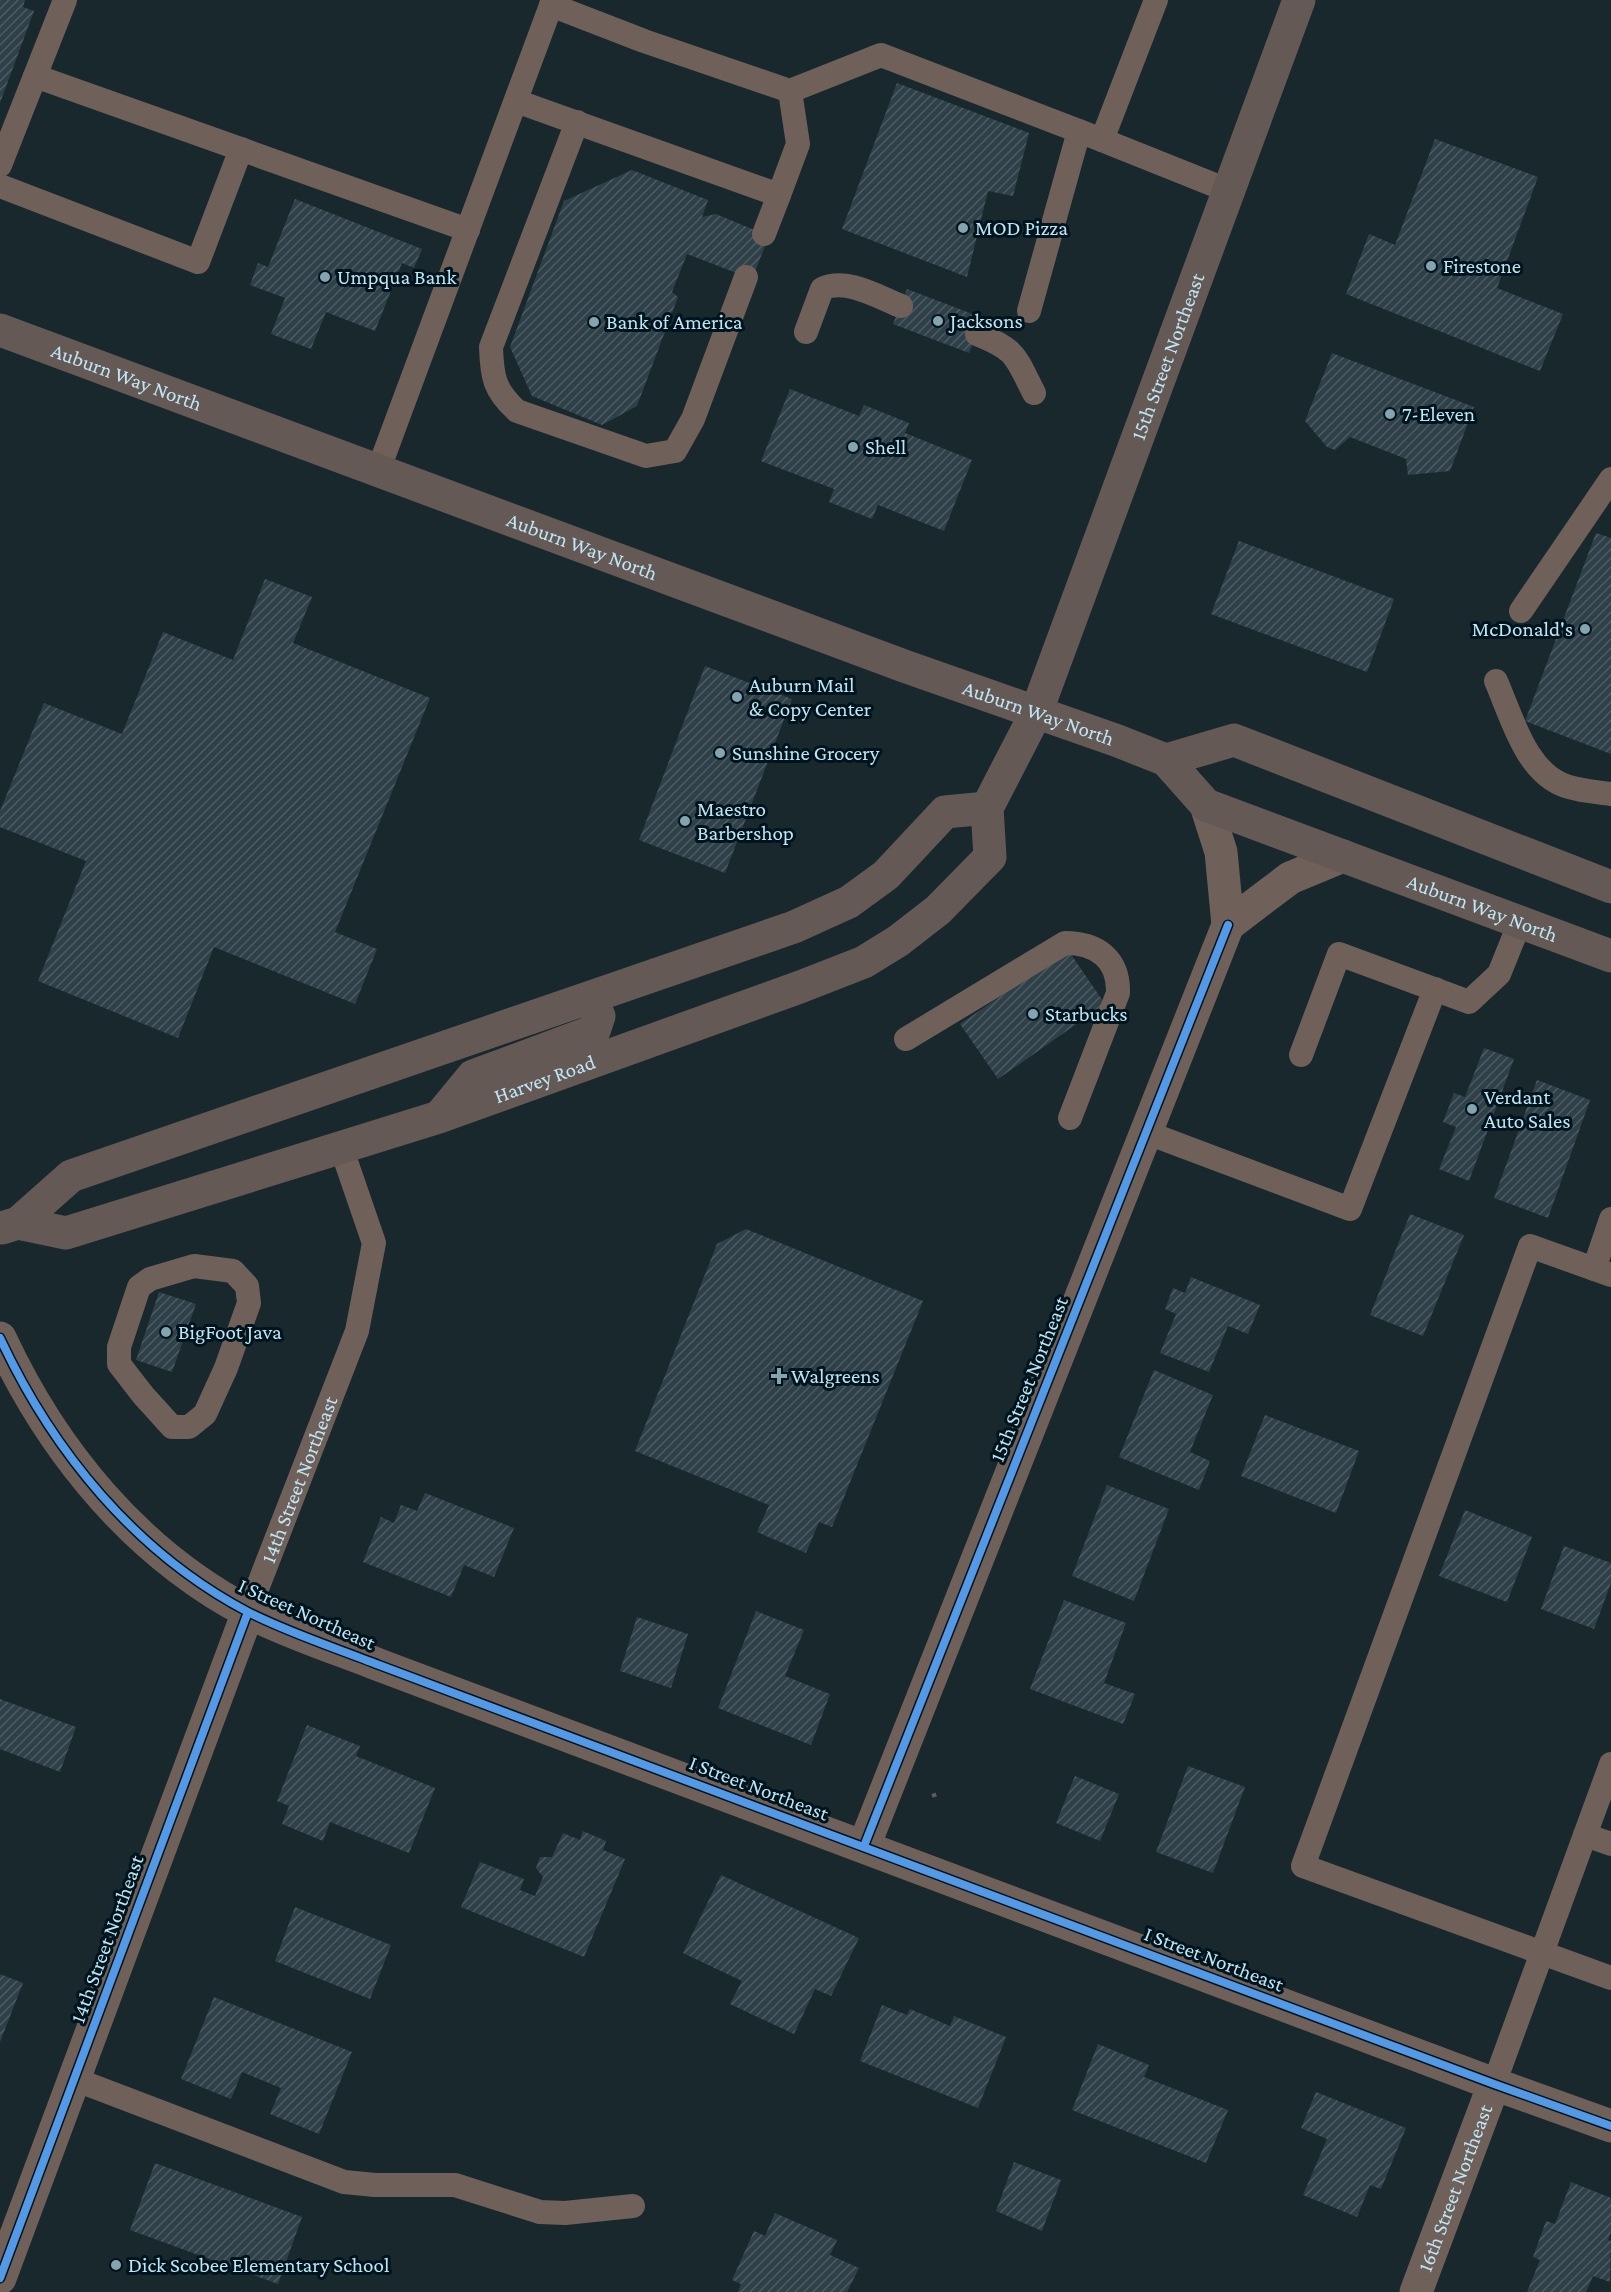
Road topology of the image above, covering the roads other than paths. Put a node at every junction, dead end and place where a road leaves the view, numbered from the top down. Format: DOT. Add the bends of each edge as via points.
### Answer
graph roads {
  1 [pos="64,0"];
  2 [pos="1156,0"];
  3 [pos="1299,0"];
  4 [pos="552,3"];
  5 [pos="35,76"];
  6 [pos="790,91"];
  7 [pos="516,101"];
  8 [pos="577,122"];
  9 [pos="1079,131"];
  10 [pos="1102,140"];
  11 [pos="241,149"];
  12 [pos="0,165"];
  13 [pos="0,186"];
  14 [pos="1227,190"];
  15 [pos="778,195"];
  16 [pos="468,230"];
  17 [pos="764,234"];
  18 [pos="746,277"];
  19 [pos="901,306"];
  20 [pos="1029,312"];
  21 [pos="0,330"];
  22 [pos="806,332"];
  23 [pos="977,334"];
  24 [pos="1034,393"];
  25 [pos="378,471"];
  26 [pos="1611,479"];
  27 [pos="1602,503"];
  28 [pos="1521,611"];
  29 [pos="1496,681"];
  30 [pos="1036,712"];
  31 [pos="1166,760"];
  32 [pos="1611,794"];
  33 [pos="1206,805"];
  34 [pos="987,808"];
  35 [pos="1343,856"];
  36 [pos="1611,887"];
  37 [pos="1520,922"];
  38 [pos="1228,925"];
  39 [pos="1611,956"];
  40 [pos="1435,989"];
  41 [pos="589,999"];
  42 [pos="906,1039"];
  43 [pos="1301,1055"];
  44 [pos="439,1117"];
  45 [pos="1070,1118"];
  46 [pos="1145,1132"];
  47 [pos="341,1147"];
  48 [pos="1611,1219"];
  49 [pos="9,1226"];
  50 [pos="233,1271"];
  51 [pos="1603,1272"];
  52 [pos="0,1338"];
  53 [pos="248,1612"];
  54 [pos="1611,1764"];
  55 [pos="1586,1835"];
  56 [pos="1611,1844"];
  57 [pos="864,1846"];
  58 [pos="1542,1953"];
  59 [pos="1611,1978"];
  60 [pos="74,2079"];
  61 [pos="1494,2084"];
  62 [pos="1611,2126"];
  63 [pos="633,2206"];
  64 [pos="0,2278"];
  65 [pos="1416,2292"];
  1 -- 5 [label="lane"];
  2 -- 10 [label="lane"];
  3 -- 14 [label="main road, 15th Street Northeast"];
  4 -- 6 [label="lane" via="644,41"];
  4 -- 7 [label="lane"];
  5 -- 11 [label="lane"];
  5 -- 12 [label="lane"];
  6 -- 9 [label="lane" via="880,55"];
  6 -- 15 [label="lane" via="798,144"];
  7 -- 8 [label="lane"];
  7 -- 16 [label="lane"];
  8 -- 15 [label="lane"];
  8 -- 18 [label="lane" via="492,347 492,375 504,399 517,411 646,456 675,451 693,419"];
  9 -- 10 [label="lane"];
  9 -- 20 [label="lane"];
  10 -- 14 [label="lane"];
  11 -- 13 [label="lane" via="198,262"];
  11 -- 16 [label="lane"];
  14 -- 30 [label="main road, 15th Street Northeast"];
  15 -- 17 [label="lane"];
  16 -- 25 [label="lane"];
  19 -- 22 [label="lane" via="851,287 829,286 822,289"];
  21 -- 25 [label="main road, Auburn Way North"];
  23 -- 24 [label="lane" via="1002,344 1014,354"];
  25 -- 30 [label="main road, Auburn Way North"];
  26 -- 27 [label="lane"];
  27 -- 28 [label="lane"];
  29 -- 32 [label="lane" via="1527,752 1545,773 1568,787"];
  30 -- 31 [label="main road, Auburn Way North"];
  30 -- 34 [label="main road"];
  31 -- 33 [label="main road, Auburn Way North"];
  31 -- 36 [label="main road" via="1234,740"];
  33 -- 35 [label="main road, Auburn Way North"];
  33 -- 38 [label="street, 15th Street Northeast" via="1221,852"];
  34 -- 41 [label="main road, Harvey Road" via="945,812 886,875 849,902 794,927"];
  34 -- 44 [label="main road, Harvey Road" via="990,857 938,910 864,962"];
  35 -- 37 [label="main road, Auburn Way North"];
  35 -- 38 [label="street" via="1290,878"];
  37 -- 39 [label="main road, Auburn Way North"];
  37 -- 40 [label="lane" via="1499,975 1468,1002"];
  38 -- 46 [label="street, 15th Street Northeast"];
  40 -- 43 [label="lane" via="1339,954"];
  40 -- 46 [label="lane" via="1350,1209"];
  41 -- 44 [label="main road" via="599,1016 594,1031 473,1076"];
  41 -- 49 [label="main road, Harvey Road" via="71,1176"];
  42 -- 45 [label="lane" via="1065,943 1093,948 1110,961 1119,979 1118,993"];
  44 -- 47 [label="main road, Harvey Road"];
  46 -- 57 [label="street, 15th Street Northeast"];
  47 -- 49 [label="main road, Harvey Road" via="66,1233"];
  47 -- 53 [label="lane, 14th Street Northeast" via="374,1243 357,1331"];
  48 -- 51 [label="lane"];
  50 -- 50 [label="lane" via="194,1266 150,1279 139,1287 119,1347 119,1364 172,1427 189,1427 204,1414 226,1368 249,1303 247,1286"];
  51 -- 58 [label="lane" via="1530,1246 1303,1866"];
  52 -- 53 [label="street, I Street Northeast" via="44,1420 67,1454 123,1520 191,1577"];
  53 -- 57 [label="street, I Street Northeast" via="379,1665"];
  53 -- 60 [label="street, 14th Street Northeast"];
  54 -- 55 [label="lane"];
  55 -- 56 [label="lane"];
  55 -- 58 [label="lane"];
  57 -- 61 [label="street, I Street Northeast"];
  58 -- 59 [label="lane"];
  58 -- 61 [label="lane"];
  60 -- 63 [label="lane" via="344,2182 455,2185 540,2212"];
  60 -- 64 [label="street, 14th Street Northeast"];
  61 -- 62 [label="street, I Street Northeast"];
  61 -- 65 [label="street, 16th Street Northeast"];
}
